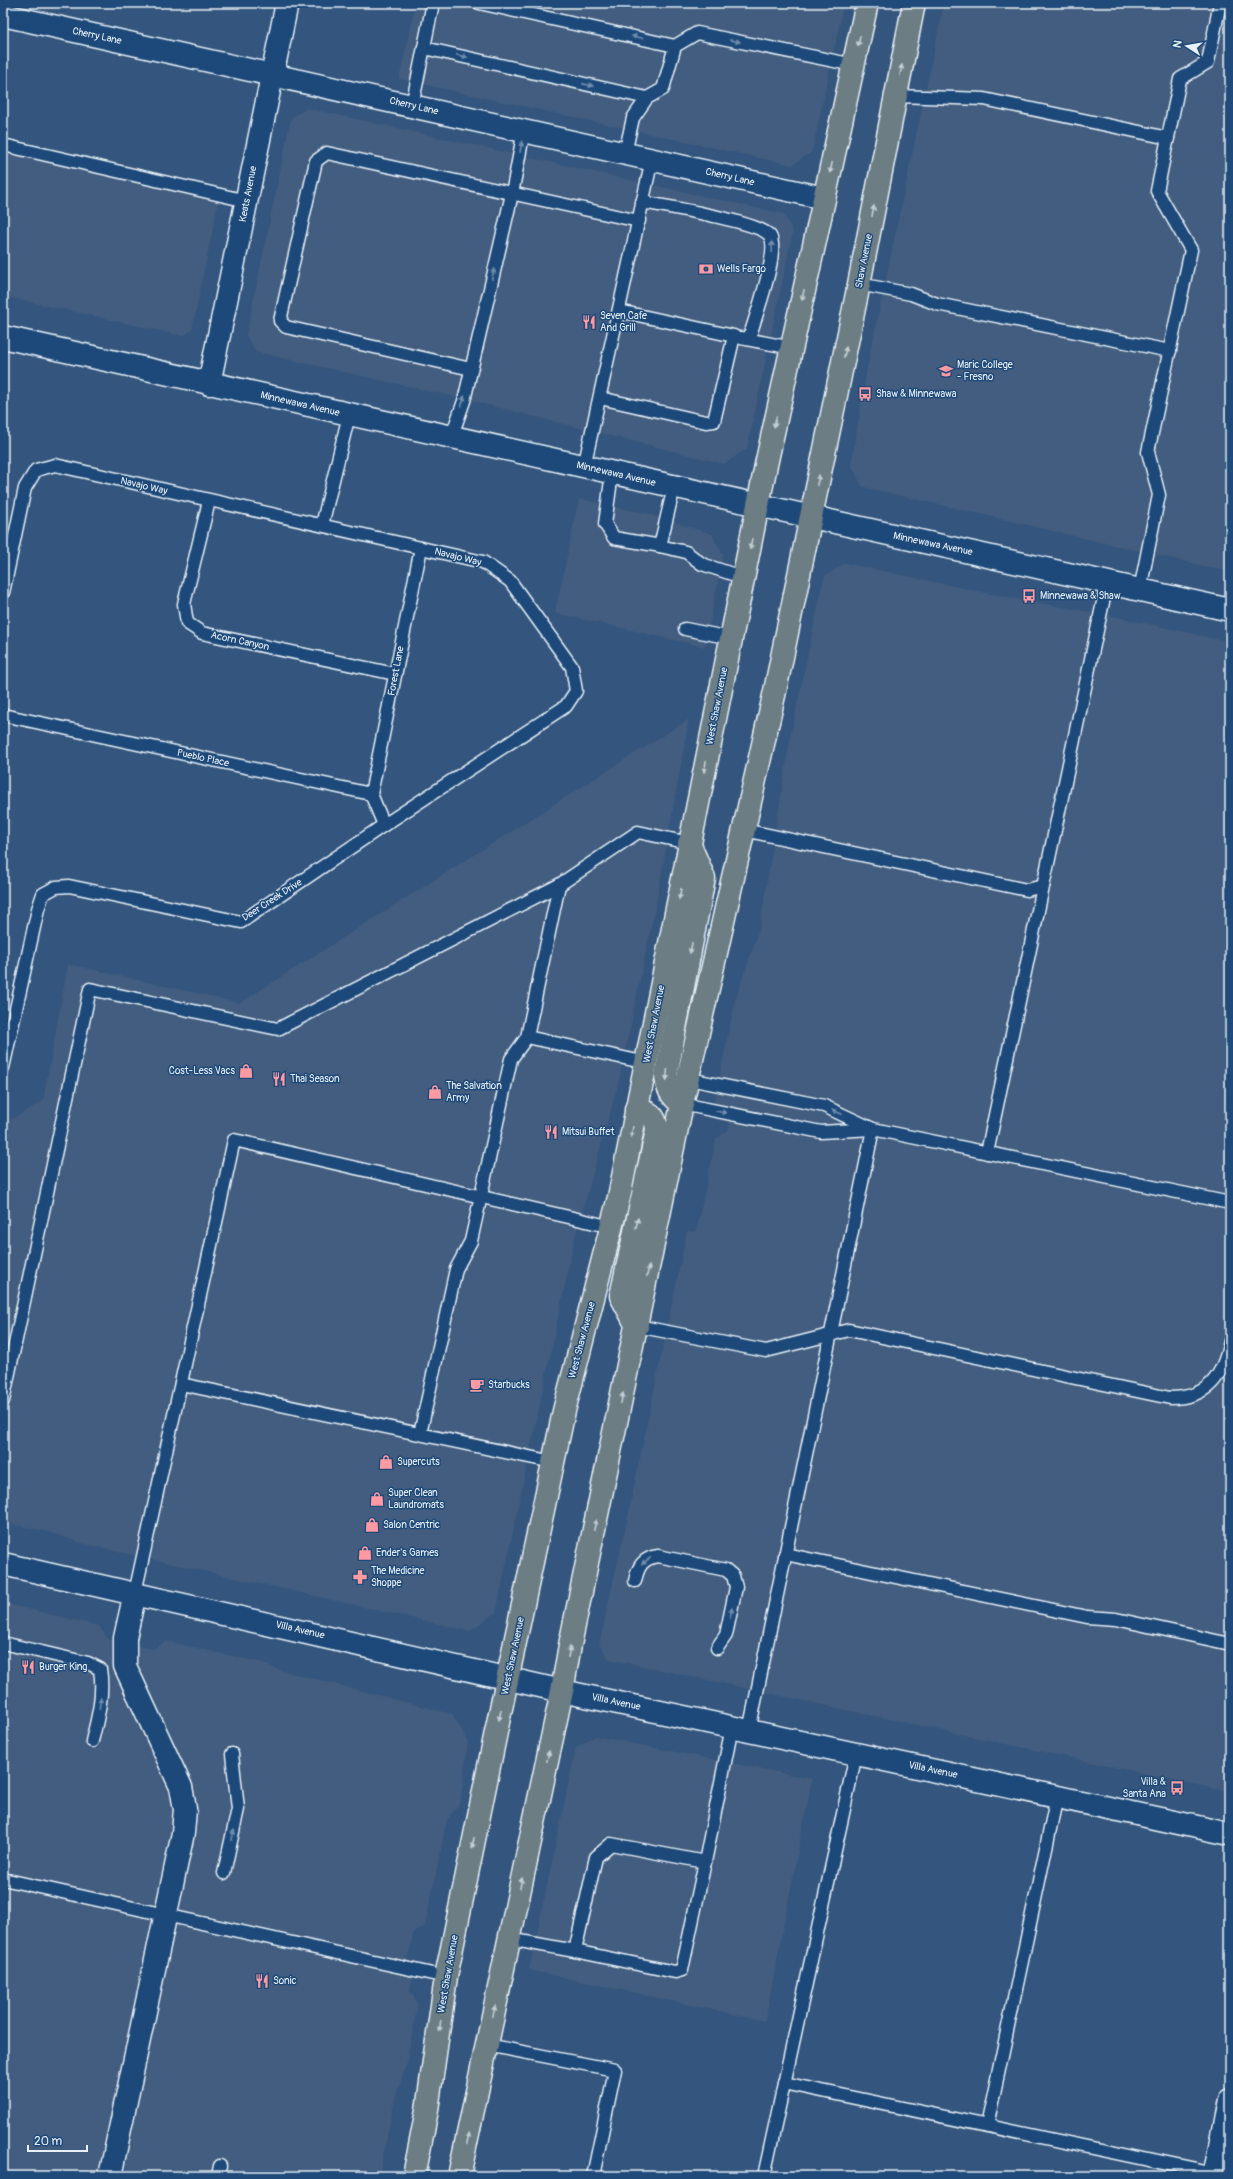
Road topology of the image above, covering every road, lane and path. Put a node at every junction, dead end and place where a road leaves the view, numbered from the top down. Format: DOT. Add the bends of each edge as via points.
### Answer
graph roads {
  1 [pos="287,3"];
  2 [pos="433,3"];
  3 [pos="479,3"];
  4 [pos="868,3"];
  5 [pos="914,3"];
  6 [pos="1220,3"];
  7 [pos="3,15"];
  8 [pos="675,46"];
  9 [pos="424,48"];
  10 [pos="854,65"];
  11 [pos="272,75"];
  12 [pos="896,96"];
  13 [pos="647,98"];
  14 [pos="412,106"];
  15 [pos="524,130"];
  16 [pos="1168,138"];
  17 [pos="3,145"];
  18 [pos="625,153"];
  19 [pos="652,159"];
  20 [pos="512,194"];
  21 [pos="824,198"];
  22 [pos="247,201"];
  23 [pos="642,202"];
  24 [pos="639,221"];
  25 [pos="859,284"];
  26 [pos="619,311"];
  27 [pos="734,336"];
  28 [pos="3,337"];
  29 [pos="749,339"];
  30 [pos="792,348"];
  31 [pos="1170,351"];
  32 [pos="471,369"];
  33 [pos="210,384"];
  34 [pos="600,398"];
  35 [pos="349,415"];
  36 [pos="451,438"];
  37 [pos="584,467"];
  38 [pos="612,473"];
  39 [pos="674,487"];
  40 [pos="209,501"];
  41 [pos="759,505"];
  42 [pos="810,518"];
  43 [pos="322,525"];
  44 [pos="660,546"];
  45 [pos="421,548"];
  46 [pos="744,578"];
  47 [pos="1107,583"];
  48 [pos="1140,590"];
  49 [pos="3,593"];
  50 [pos="1230,610"];
  51 [pos="685,629"];
  52 [pos="731,638"];
  53 [pos="395,674"];
  54 [pos="576,691"];
  55 [pos="3,715"];
  56 [pos="371,794"];
  57 [pos="384,825"];
  58 [pos="744,830"];
  59 [pos="690,843"];
  60 [pos="559,885"];
  61 [pos="1043,886"];
  62 [pos="527,1037"];
  63 [pos="647,1063"];
  64 [pos="3,1068"];
  65 [pos="689,1079"];
  66 [pos="682,1104"];
  67 [pos="636,1109"];
  68 [pos="873,1129"];
  69 [pos="987,1152"];
  70 [pos="481,1196"];
  71 [pos="1230,1202"];
  72 [pos="612,1226"];
  73 [pos="636,1326"];
  74 [pos="830,1334"];
  75 [pos="1230,1340"];
  76 [pos="181,1384"];
  77 [pos="3,1401"];
  78 [pos="420,1434"];
  79 [pos="553,1462"];
  80 [pos="785,1554"];
  81 [pos="3,1564"];
  82 [pos="635,1581"];
  83 [pos="135,1593"];
  84 [pos="3,1643"];
  85 [pos="1230,1644"];
  86 [pos="717,1648"];
  87 [pos="508,1677"];
  88 [pos="562,1691"];
  89 [pos="740,1729"];
  90 [pos="92,1741"];
  91 [pos="232,1754"];
  92 [pos="856,1754"];
  93 [pos="1056,1796"];
  94 [pos="1230,1834"];
  95 [pos="704,1862"];
  96 [pos="224,1873"];
  97 [pos="3,1879"];
  98 [pos="166,1915"];
  99 [pos="509,1939"];
  100 [pos="575,1951"];
  101 [pos="446,1977"];
  102 [pos="487,2045"];
  103 [pos="784,2083"];
  104 [pos="1230,2101"];
  105 [pos="987,2126"];
  106 [pos="1215,2175"];
  107 [pos="110,2176"];
  108 [pos="414,2176"];
  109 [pos="460,2176"];
  110 [pos="593,2176"];
  111 [pos="764,2176"];
  1 -- 11 [label="street, Keats Avenue"];
  2 -- 9 [label="lane"];
  8 -- 3 [label="lane, one-way"];
  4 -- 10 [label="main road, one-way"];
  12 -- 5 [label="main road, Shaw Avenue, one-way"];
  6 -- 16 [label="lane" via="1208,62 1180,79"];
  7 -- 11 [label="street, Cherry Lane"];
  8 -- 10 [label="lane, one-way" via="696,33"];
  8 -- 13 [label="lane" via="663,89"];
  9 -- 13 [label="lane, one-way"];
  9 -- 14 [label="lane"];
  10 -- 21 [label="main road, one-way"];
  11 -- 14 [label="street, Cherry Lane"];
  11 -- 22 [label="street, Keats Avenue"];
  12 -- 16 [label="lane" via="984,99"];
  25 -- 12 [label="main road, Shaw Avenue, one-way"];
  13 -- 18 [label="lane" via="633,118"];
  14 -- 15 [label="street, Cherry Lane"];
  15 -- 18 [label="street, Cherry Lane"];
  20 -- 15 [label="lane, one-way"];
  16 -- 31 [label="lane" via="1157,191 1191,250"];
  17 -- 22 [label="lane"];
  18 -- 19 [label="street, Cherry Lane"];
  19 -- 21 [label="street, Cherry Lane"];
  19 -- 23 [label="lane"];
  20 -- 24 [label="lane"];
  32 -- 20 [label="lane, one-way"];
  20 -- 32 [label="lane" via="327,153 316,161 280,321 286,327"];
  21 -- 30 [label="main road, one-way"];
  22 -- 33 [label="street, Keats Avenue"];
  23 -- 24 [label="lane"];
  29 -- 23 [label="lane, one-way" via="771,265 773,247 770,236 764,231 717,216"];
  24 -- 26 [label="lane"];
  25 -- 31 [label="lane" via="911,294 937,304"];
  42 -- 25 [label="main road, Shaw Avenue, one-way"];
  26 -- 27 [label="lane"];
  26 -- 34 [label="lane"];
  27 -- 29 [label="lane"];
  27 -- 34 [label="lane" via="714,421 706,422"];
  28 -- 33 [label="street, Minnewawa Avenue"];
  29 -- 30 [label="lane"];
  30 -- 41 [label="main road, one-way"];
  31 -- 48 [label="lane" via="1148,452 1159,495"];
  36 -- 32 [label="lane, one-way" via="464,401"];
  33 -- 35 [label="street, Minnewawa Avenue"];
  34 -- 37 [label="lane"];
  35 -- 36 [label="street, Minnewawa Avenue"];
  35 -- 43 [label="lane"];
  36 -- 37 [label="street, Minnewawa Avenue"];
  37 -- 38 [label="street, Minnewawa Avenue"];
  38 -- 39 [label="street, Minnewawa Avenue"];
  38 -- 44 [label="lane" via="605,524 614,538"];
  39 -- 41 [label="street, Minnewawa Avenue"];
  39 -- 44 [label="lane"];
  40 -- 43 [label="lane, Navajo Way"];
  40 -- 49 [label="lane, Navajo Way" via="55,465 36,470 25,488"];
  40 -- 53 [label="lane, Acorn Canyon" via="184,604 187,623 202,633"];
  41 -- 42 [label="street, Minnewawa Avenue"];
  41 -- 46 [label="main road, West Shaw Avenue, one-way"];
  42 -- 47 [label="street, Minnewawa Avenue"];
  42 -- 58 [label="main road"];
  43 -- 45 [label="lane, Navajo Way"];
  44 -- 46 [label="lane" via="686,552 702,564"];
  45 -- 53 [label="lane, Forest Lane"];
  45 -- 54 [label="lane, Navajo Way" via="483,562 510,581 572,667"];
  46 -- 52 [label="main road, West Shaw Avenue"];
  47 -- 48 [label="street, Minnewawa Avenue"];
  47 -- 61 [label="lane"];
  48 -- 50 [label="street, Minnewawa Avenue"];
  51 -- 52 [label="lane"];
  52 -- 59 [label="main road, West Shaw Avenue, one-way"];
  53 -- 56 [label="lane, Forest Lane"];
  54 -- 57 [label="lane, Deer Creek Drive" via="566,706"];
  55 -- 56 [label="lane, Pueblo Place"];
  56 -- 57 [label="lane"];
  57 -- 64 [label="lane, Deer Creek Drive" via="241,922 69,886 56,887 44,894 38,909"];
  58 -- 61 [label="lane" via="1027,890"];
  58 -- 65 [label="main road"];
  59 -- 60 [label="lane" via="638,832"];
  59 -- 63 [label="main road, West Shaw Avenue, one-way"];
  59 -- 66 [label="main road, one-way" via="704,878 666,1075 667,1087 673,1098"];
  60 -- 62 [label="lane"];
  60 -- 77 [label="lane" via="278,1029 90,988"];
  61 -- 69 [label="lane"];
  62 -- 63 [label="lane"];
  62 -- 70 [label="lane" via="511,1059"];
  63 -- 67 [label="main road, West Shaw Avenue"];
  65 -- 66 [label="main road"];
  68 -- 65 [label="lane, one-way" via="824,1106"];
  66 -- 68 [label="lane, one-way" via="821,1132"];
  73 -- 66 [label="main road, one-way"];
  67 -- 72 [label="main road, West Shaw Avenue, one-way"];
  73 -- 67 [label="main road, one-way" via="621,1296 657,1130 656,1120 649,1112"];
  68 -- 69 [label="lane"];
  68 -- 74 [label="lane"];
  69 -- 71 [label="lane"];
  70 -- 72 [label="lane"];
  70 -- 76 [label="lane" via="234,1140"];
  70 -- 78 [label="lane" via="471,1241 456,1269"];
  72 -- 79 [label="main road, West Shaw Avenue" via="575,1363"];
  73 -- 74 [label="lane" via="766,1351"];
  88 -- 73 [label="main road, one-way"];
  74 -- 75 [label="lane" via="849,1330 1170,1398 1195,1394 1214,1382 1222,1370"];
  74 -- 80 [label="lane"];
  76 -- 78 [label="lane"];
  76 -- 83 [label="lane"];
  78 -- 79 [label="lane"];
  79 -- 87 [label="main road, West Shaw Avenue"];
  80 -- 85 [label="lane"];
  80 -- 89 [label="lane"];
  81 -- 83 [label="street, Villa Avenue"];
  86 -- 82 [label="lane, one-way" via="726,1635 736,1587 733,1576 726,1570 658,1556 650,1557 638,1567"];
  83 -- 87 [label="street, Villa Avenue"];
  83 -- 98 [label="street" via="125,1638 125,1666 182,1787 184,1798 183,1833"];
  90 -- 84 [label="lane, one-way" via="101,1703 100,1669 88,1663"];
  87 -- 88 [label="street, Villa Avenue"];
  87 -- 101 [label="main road, West Shaw Avenue, one-way"];
  88 -- 89 [label="street, Villa Avenue"];
  99 -- 88 [label="main road, one-way"];
  89 -- 92 [label="street, Villa Avenue"];
  89 -- 95 [label="lane"];
  96 -- 91 [label="lane, one-way" via="238,1809"];
  92 -- 93 [label="street, Villa Avenue"];
  92 -- 103 [label="lane"];
  93 -- 94 [label="street, Villa Avenue"];
  93 -- 105 [label="lane"];
  95 -- 100 [label="lane" via="612,1844 596,1857"];
  95 -- 100 [label="lane" via="682,1970 675,1972"];
  97 -- 98 [label="lane"];
  98 -- 101 [label="lane"];
  98 -- 107 [label="street"];
  99 -- 100 [label="lane"];
  102 -- 99 [label="main road, one-way"];
  101 -- 108 [label="main road, West Shaw Avenue, one-way" via="427,2110"];
  109 -- 102 [label="main road, one-way"];
  102 -- 110 [label="lane" via="615,2070"];
  103 -- 105 [label="lane"];
  103 -- 111 [label="lane"];
  104 -- 106 [label="street"];
  105 -- 106 [label="lane"];
}
